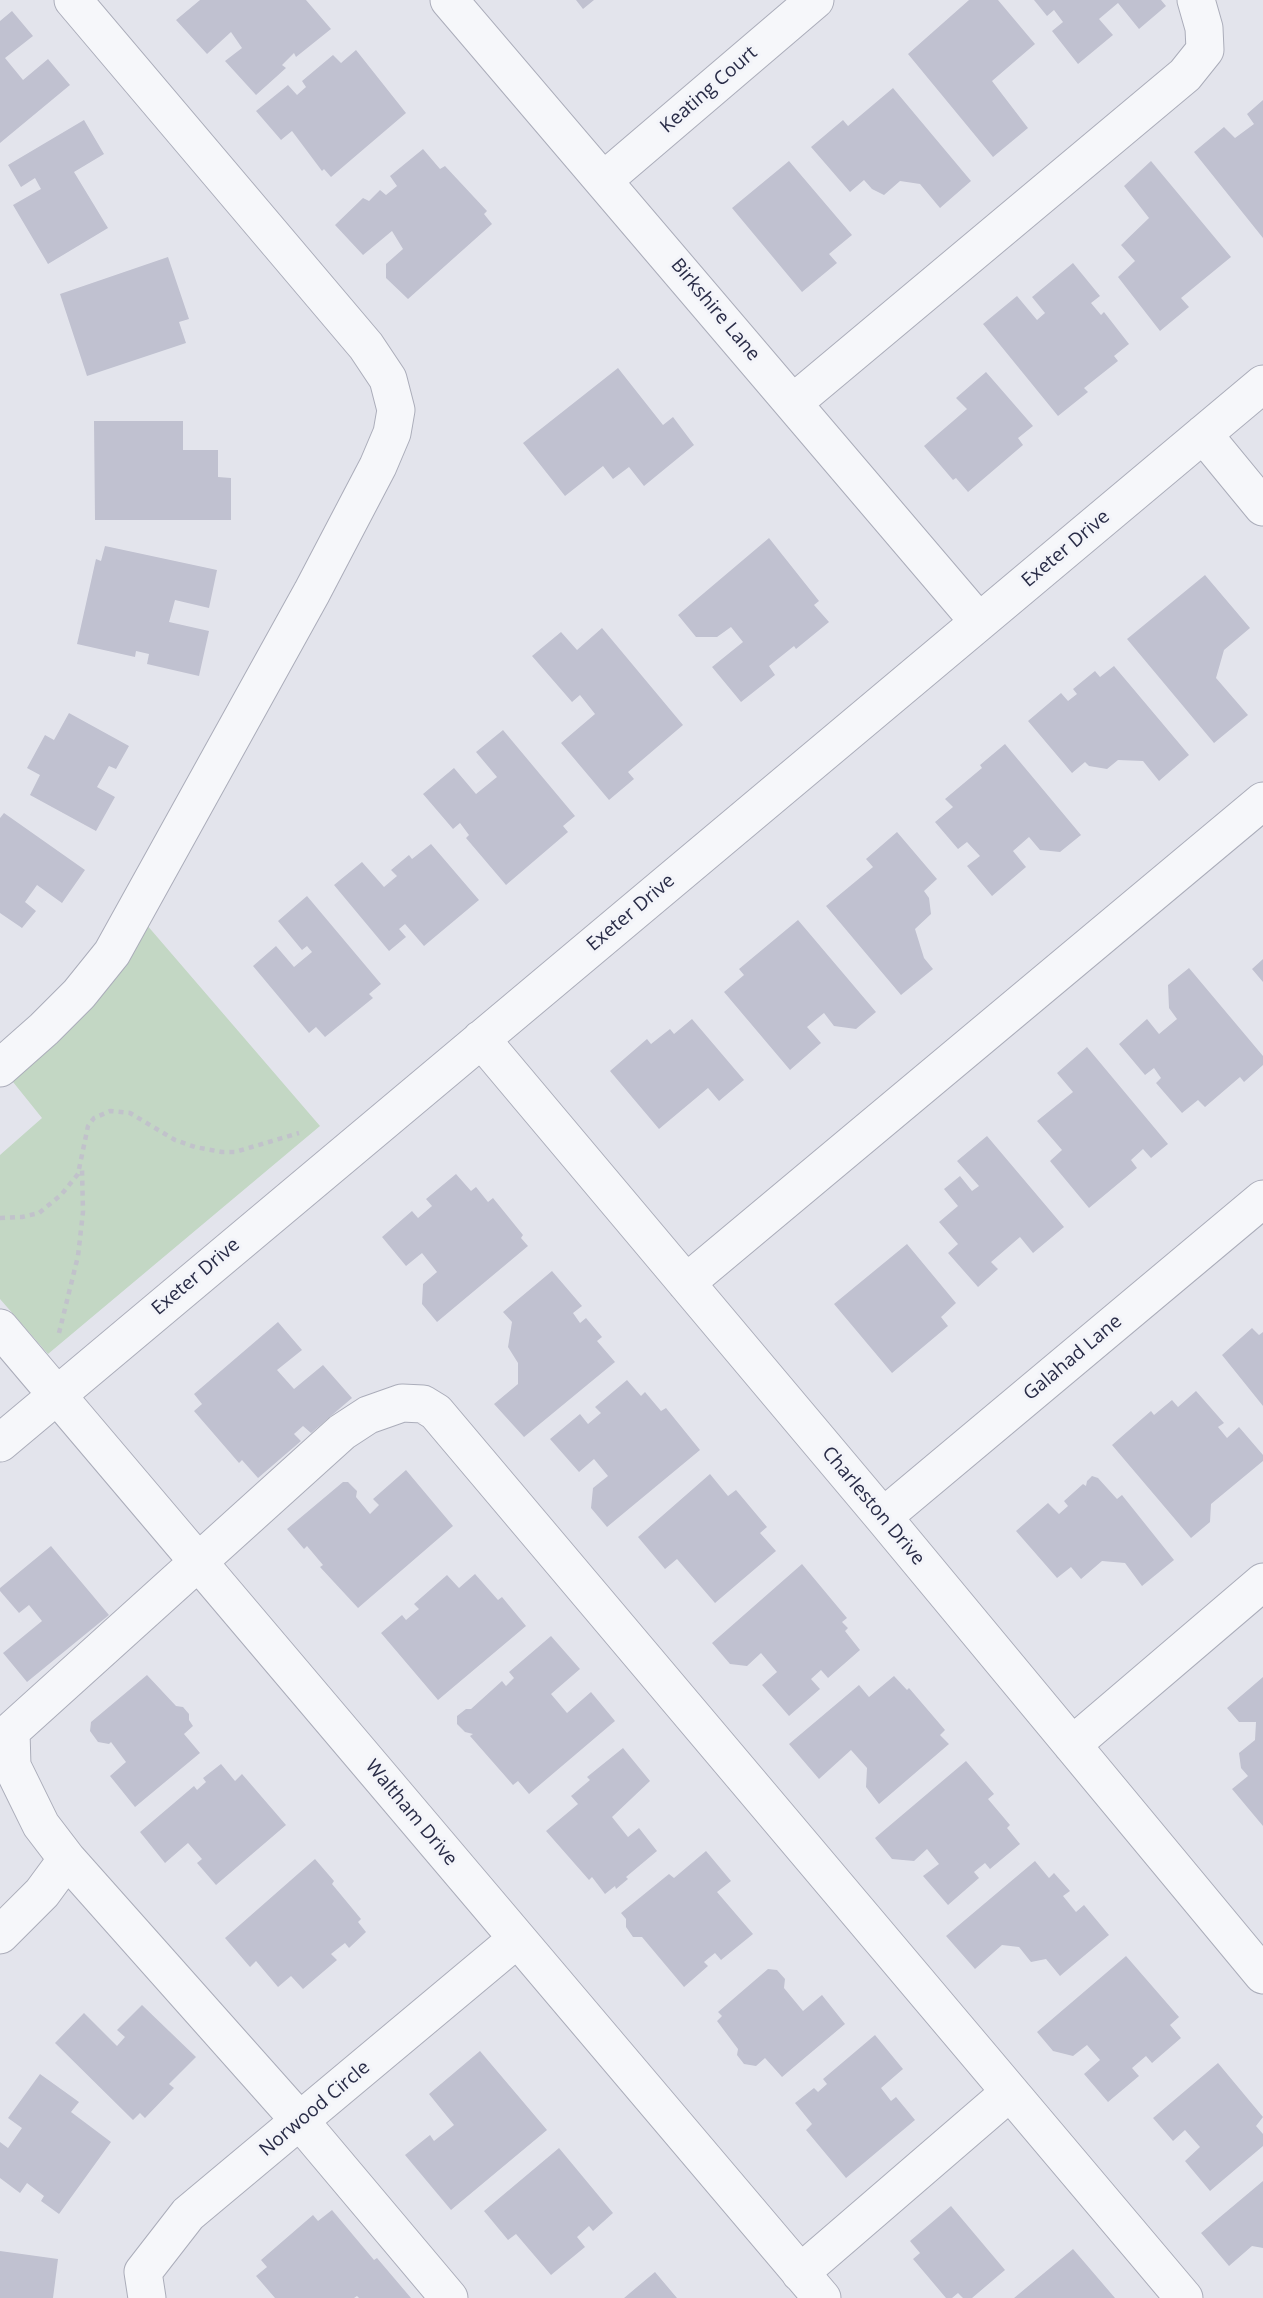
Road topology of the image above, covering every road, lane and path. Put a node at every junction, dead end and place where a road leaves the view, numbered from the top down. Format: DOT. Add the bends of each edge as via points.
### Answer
graph roads {
  1 [pos="73,0"];
  2 [pos="449,0"];
  3 [pos="815,0"];
  4 [pos="1196,0"];
  5 [pos="604,180"];
  6 [pos="1263,384"];
  7 [pos="793,402"];
  8 [pos="1203,434"];
  9 [pos="1263,507"];
  10 [pos="979,622"];
  11 [pos="1263,801"];
  12 [pos="481,1039"];
  13 [pos="0,1068"];
  14 [pos="299,1133"];
  15 [pos="82,1161"];
  16 [pos="1263,1199"];
  17 [pos="0,1218"];
  18 [pos="686,1283"];
  19 [pos="0,1328"];
  20 [pos="59,1333"];
  21 [pos="56,1394"];
  22 [pos="0,1443"];
  23 [pos="883,1517"];
  24 [pos="198,1562"];
  25 [pos="1263,1582"];
  26 [pos="1072,1745"];
  27 [pos="67,1859"];
  28 [pos="0,1935"];
  29 [pos="517,1939"];
  30 [pos="1263,1975"];
  31 [pos="1010,2092"];
  32 [pos="300,2121"];
  33 [pos="811,2286"];
  34 [pos="147,2298"];
  35 [pos="449,2298"];
  36 [pos="1184,2298"];
  1 -- 13 [label="street" via="366,346 388,379 396,410 378,466 112,953 61,1012"];
  2 -- 5 [label="street, Birkshire Lane"];
  3 -- 5 [label="street, Keating Court"];
  4 -- 7 [label="street" via="1205,50 1185,75"];
  5 -- 7 [label="street, Birkshire Lane"];
  6 -- 8 [label="street, Exeter Drive"];
  7 -- 10 [label="street, Birkshire Lane"];
  8 -- 9 [label="street"];
  8 -- 10 [label="street, Exeter Drive"];
  10 -- 12 [label="street, Exeter Drive"];
  11 -- 18 [label="street"];
  12 -- 18 [label="street, Charleston Drive"];
  12 -- 21 [label="street, Exeter Drive"];
  14 -- 15 [label="path" via="222,1152 175,1140 130,1113 110,1111 88,1126"];
  15 -- 17 [label="path" via="73,1182 39,1213"];
  15 -- 20 [label="path" via="78,1256"];
  16 -- 23 [label="street, Galahad Lane"];
  18 -- 23 [label="street, Charleston Drive"];
  19 -- 21 [label="street, Waltham Drive"];
  21 -- 22 [label="street, Exeter Drive"];
  21 -- 24 [label="street, Waltham Drive"];
  23 -- 26 [label="street, Charleston Drive"];
  24 -- 27 [label="street" via="11,1731 12,1766 41,1825"];
  24 -- 29 [label="street, Waltham Drive"];
  24 -- 31 [label="street" via="342,1432 368,1415 402,1403 423,1404 436,1412"];
  25 -- 26 [label="street"];
  26 -- 30 [label="street, Charleston Drive"];
  27 -- 28 [label="street" via="42,1893"];
  27 -- 32 [label="street"];
  29 -- 32 [label="street, Norwood Circle"];
  29 -- 33 [label="street, Waltham Drive"];
  31 -- 33 [label="street"];
  31 -- 36 [label="street"];
  32 -- 34 [label="street, Norwood Circle" via="188,2214 143,2272"];
  32 -- 35 [label="street"];
}
